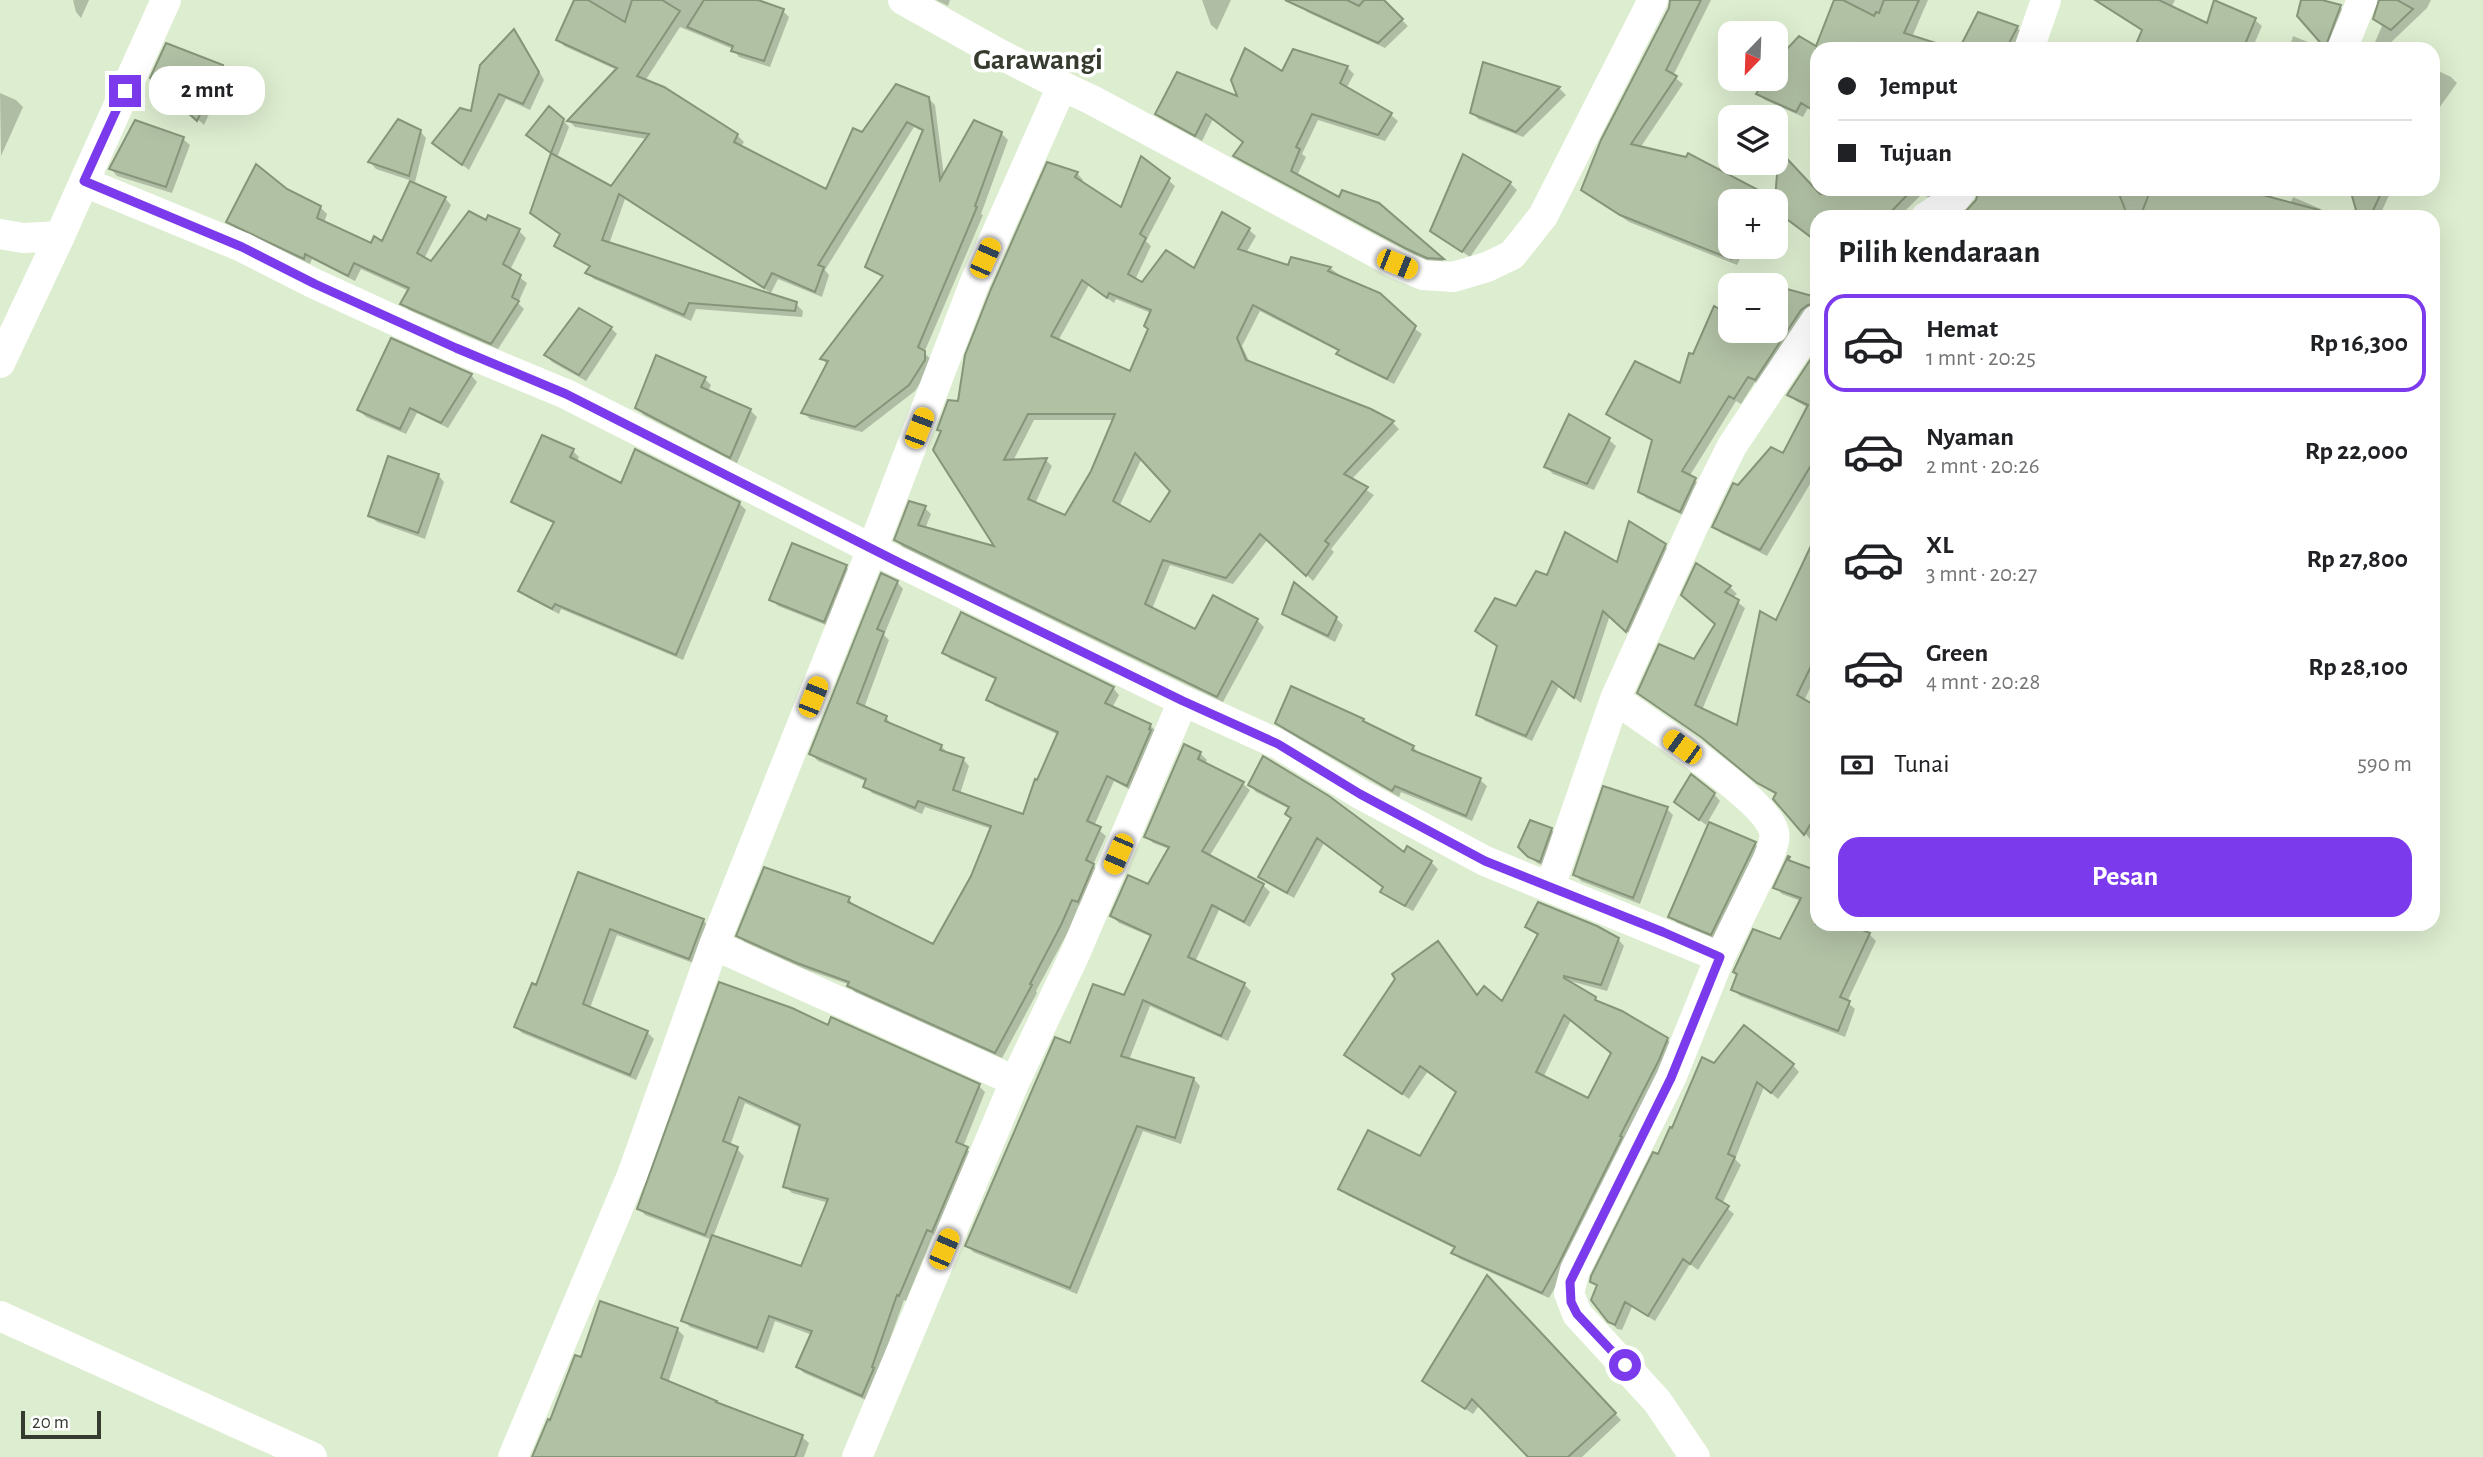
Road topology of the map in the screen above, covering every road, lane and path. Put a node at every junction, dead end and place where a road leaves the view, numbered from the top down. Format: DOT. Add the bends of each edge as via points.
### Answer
graph roads {
  1 [pos="166,0"];
  2 [pos="903,0"];
  3 [pos="1653,0"];
  4 [pos="2046,0"];
  5 [pos="2362,0"];
  6 [pos="2031,42"];
  7 [pos="2345,42"];
  8 [pos="1062,86"];
  9 [pos="84,181"];
  10 [pos="1957,196"];
  11 [pos="1937,210"];
  12 [pos="0,234"];
  13 [pos="60,236"];
  14 [pos="1810,329"];
  15 [pos="0,363"];
  16 [pos="872,549"];
  17 [pos="1615,699"];
  18 [pos="1183,701"];
  19 [pos="1541,884"];
  20 [pos="714,945"];
  21 [pos="1720,957"];
  22 [pos="1014,1081"];
  23 [pos="0,1316"];
  24 [pos="312,1457"];
  25 [pos="513,1457"];
  26 [pos="857,1457"];
  27 [pos="1696,1457"];
  1 -- 9 [label="street"];
  2 -- 8 [label="street"];
  3 -- 8 [label="street" via="1543,216 1512,255 1452,276 1423,275 1397,264"];
  4 -- 6 [label="street"];
  5 -- 7 [label="street"];
  8 -- 16 [label="street" via="975,282"];
  9 -- 13 [label="street"];
  9 -- 16 [label="street" via="566,394"];
  10 -- 11 [label="street"];
  12 -- 13 [label="street"];
  13 -- 15 [label="street"];
  14 -- 17 [label="street" via="1732,446"];
  16 -- 18 [label="street"];
  16 -- 20 [label="street"];
  17 -- 19 [label="street"];
  17 -- 21 [label="street" via="1726,780 1759,808 1774,832 1768,859"];
  18 -- 19 [label="street" via="1278,744 1485,861"];
  18 -- 22 [label="street" via="1074,956"];
  19 -- 21 [label="street"];
  20 -- 22 [label="street"];
  20 -- 25 [label="street" via="632,1175"];
  21 -- 27 [label="street" via="1671,1078 1575,1270 1569,1293 1577,1314 1657,1401"];
  22 -- 26 [label="street"];
  23 -- 24 [label="street"];
}
